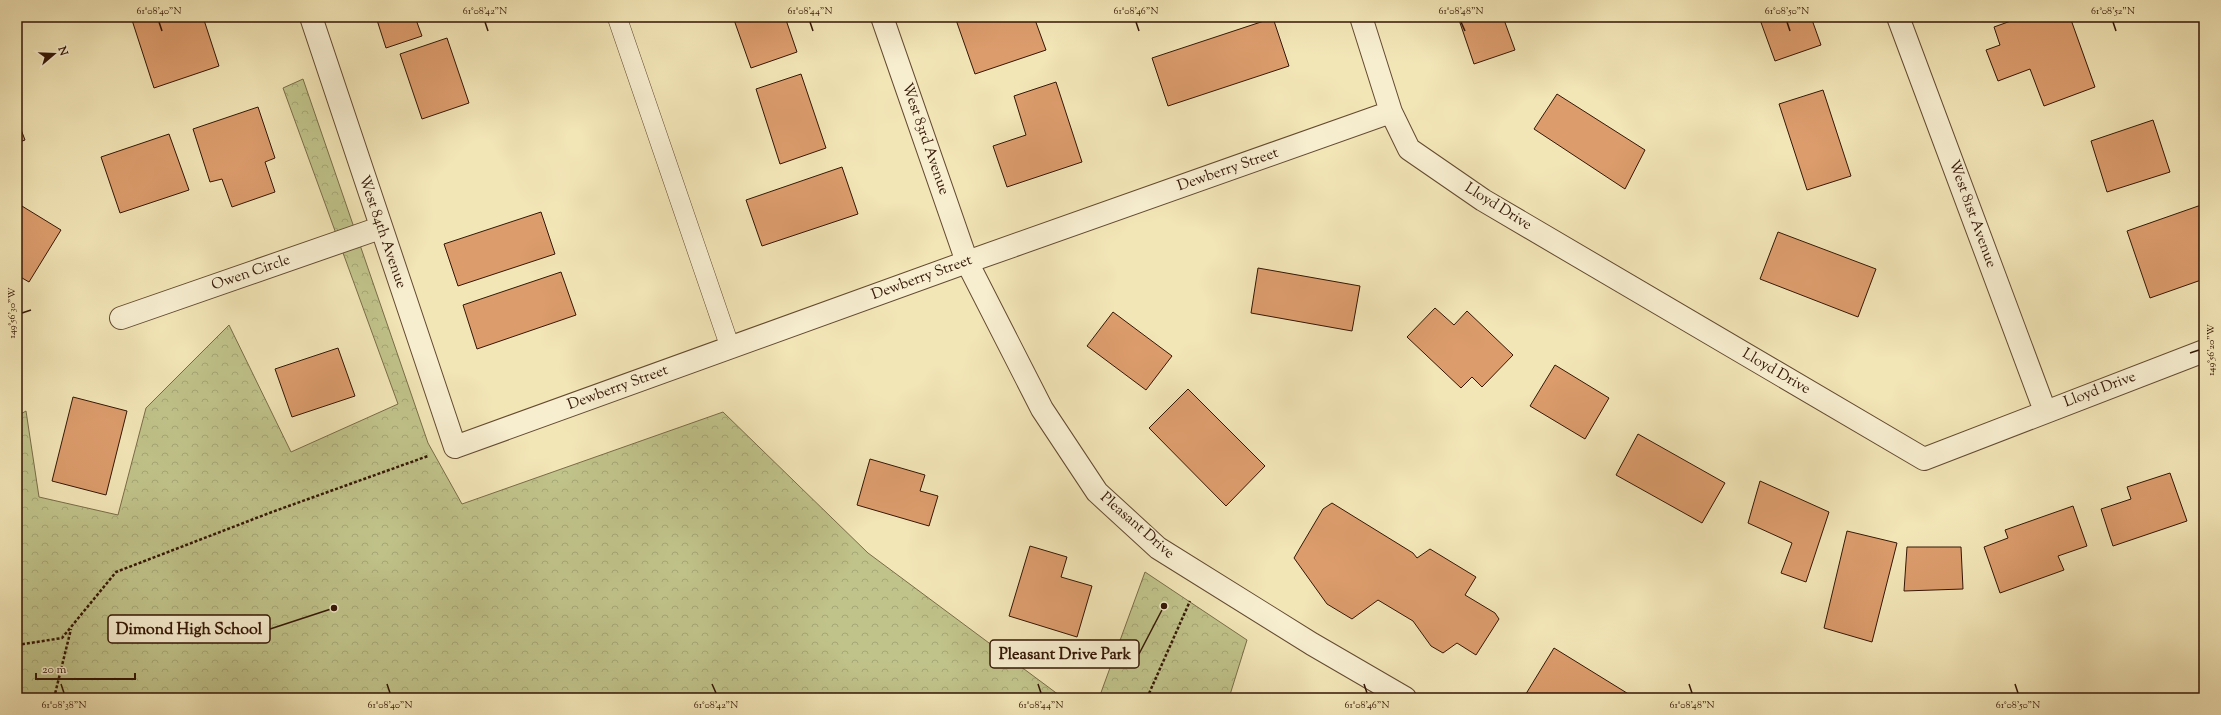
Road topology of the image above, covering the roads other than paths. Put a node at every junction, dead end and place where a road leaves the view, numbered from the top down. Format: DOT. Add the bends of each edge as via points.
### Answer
graph roads {
  1 [pos="311,17"];
  2 [pos="617,17"];
  3 [pos="882,17"];
  4 [pos="1361,17"];
  5 [pos="1898,17"];
  6 [pos="1391,112"];
  7 [pos="380,228"];
  8 [pos="967,262"];
  9 [pos="121,318"];
  10 [pos="730,347"];
  11 [pos="2204,351"];
  12 [pos="2045,411"];
  13 [pos="455,447"];
  14 [pos="1405,698"];
  1 -- 7 [label="street, West 84th Avenue"];
  2 -- 10 [label="lane"];
  3 -- 8 [label="street, West 83rd Avenue"];
  4 -- 6 [label="street"];
  5 -- 12 [label="street, West 81st Avenue"];
  6 -- 8 [label="street, Dewberry Street"];
  6 -- 12 [label="street, Lloyd Drive" via="1409,149 1483,200 1924,459"];
  7 -- 9 [label="street, Owen Circle"];
  7 -- 13 [label="street, West 84th Avenue"];
  8 -- 10 [label="street, Dewberry Street"];
  8 -- 14 [label="street, Pleasant Drive" via="1042,409 1097,492 1158,548"];
  10 -- 13 [label="street, Dewberry Street"];
  11 -- 12 [label="street, Lloyd Drive"];
}
